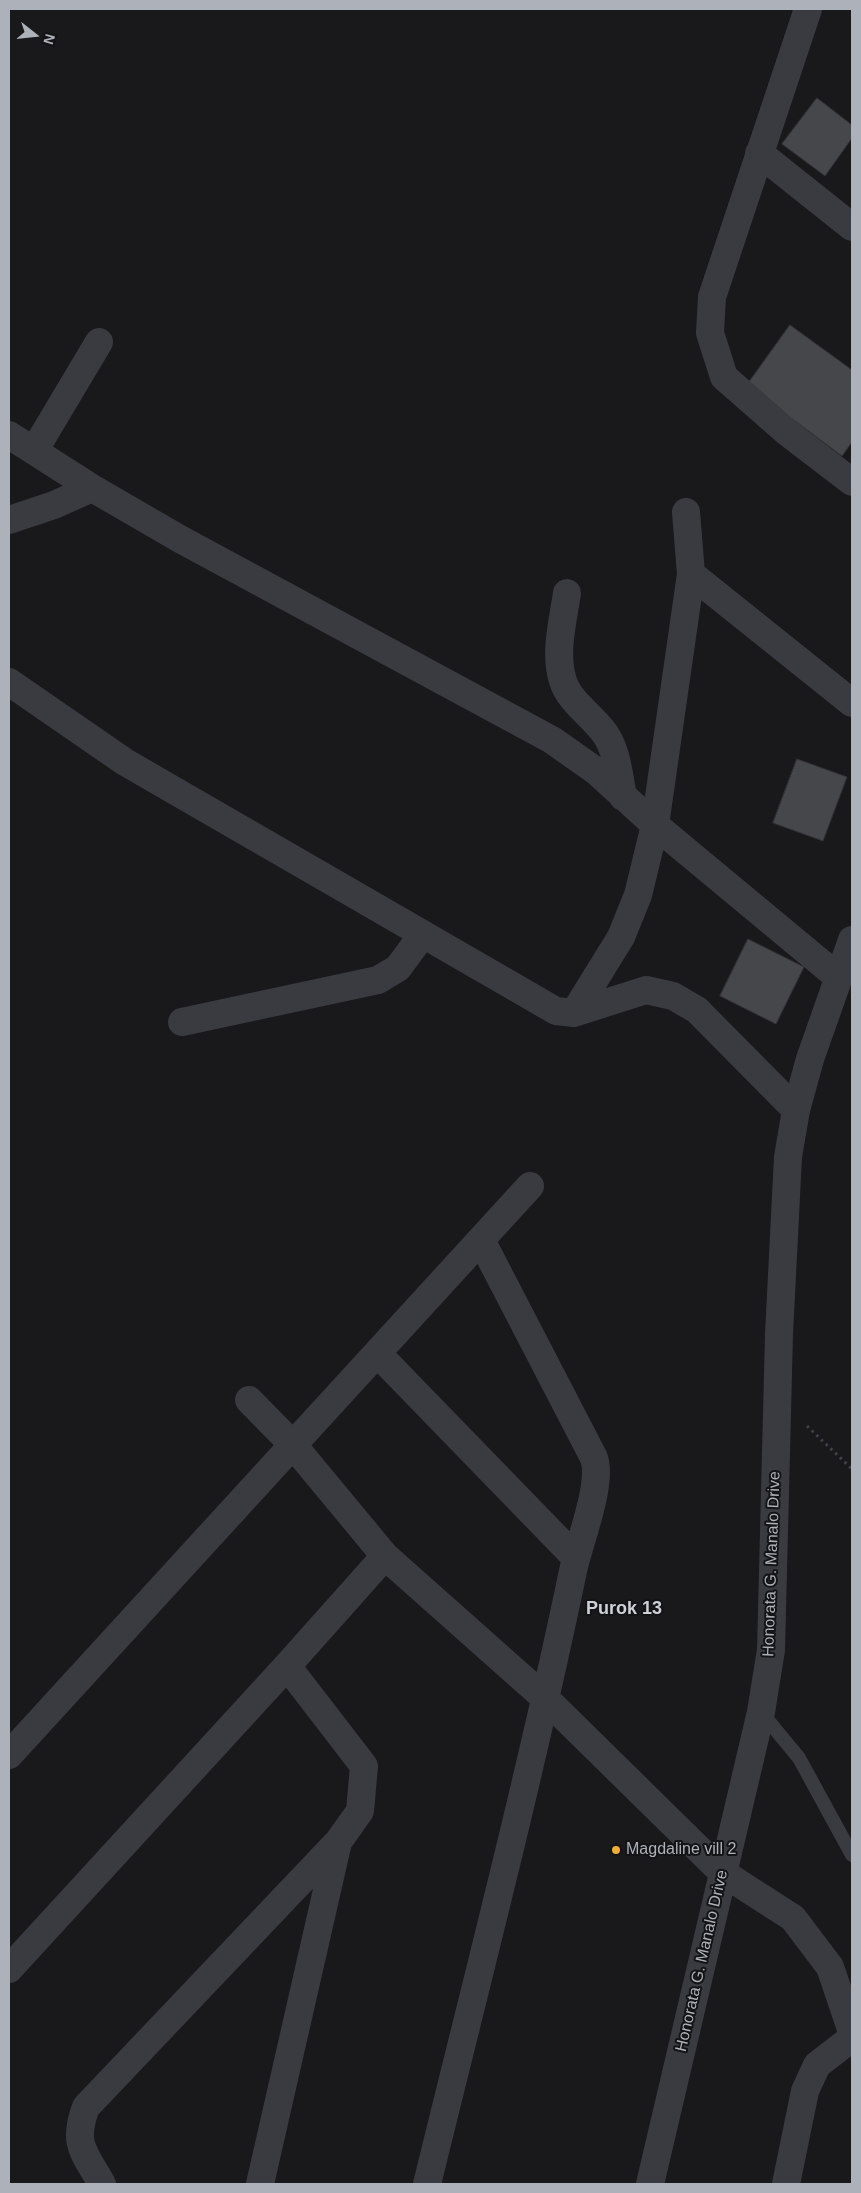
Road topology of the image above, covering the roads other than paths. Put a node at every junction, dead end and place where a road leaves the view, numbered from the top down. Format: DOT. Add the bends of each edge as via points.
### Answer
graph roads {
  1 [pos="808,9"];
  2 [pos="759,153"];
  3 [pos="852,227"];
  4 [pos="99,342"];
  5 [pos="9,435"];
  6 [pos="34,451"];
  7 [pos="852,482"];
  8 [pos="92,488"];
  9 [pos="686,512"];
  10 [pos="9,520"];
  11 [pos="691,574"];
  12 [pos="567,593"];
  13 [pos="9,682"];
  14 [pos="852,703"];
  15 [pos="623,797"];
  16 [pos="655,825"];
  17 [pos="422,934"];
  18 [pos="852,940"];
  19 [pos="838,977"];
  20 [pos="574,1013"];
  21 [pos="182,1022"];
  22 [pos="796,1110"];
  23 [pos="530,1186"];
  24 [pos="482,1240"];
  25 [pos="378,1354"];
  26 [pos="249,1400"];
  27 [pos="293,1445"];
  28 [pos="385,1556"];
  29 [pos="576,1558"];
  30 [pos="287,1666"];
  31 [pos="546,1699"];
  32 [pos="761,1712"];
  33 [pos="9,1755"];
  34 [pos="338,1842"];
  35 [pos="852,1855"];
  36 [pos="723,1872"];
  37 [pos="9,1969"];
  38 [pos="852,2032"];
  39 [pos="852,2038"];
  40 [pos="102,2184"];
  41 [pos="260,2184"];
  42 [pos="427,2184"];
  43 [pos="650,2184"];
  44 [pos="786,2184"];
  1 -- 2 [label="street"];
  2 -- 3 [label="street"];
  2 -- 7 [label="street" via="712,297 710,333 724,377 788,433"];
  4 -- 6 [label="street"];
  5 -- 6 [label="street"];
  6 -- 8 [label="street"];
  8 -- 10 [label="street"];
  8 -- 15 [label="street" via="552,740 596,771"];
  9 -- 11 [label="street"];
  11 -- 14 [label="street"];
  11 -- 16 [label="street"];
  12 -- 15 [label="street" via="559,659 563,682 571,697 604,732 612,748"];
  13 -- 17 [label="street" via="125,762"];
  15 -- 16 [label="street"];
  16 -- 19 [label="street"];
  16 -- 20 [label="street" via="638,895 621,937"];
  17 -- 20 [label="street" via="556,1011"];
  17 -- 21 [label="street" via="398,968 378,980"];
  18 -- 19 [label="street, Honorata G. Manalo Drive"];
  19 -- 22 [label="street, Honorata G. Manalo Drive"];
  20 -- 22 [label="street" via="646,990 673,996 697,1010"];
  22 -- 32 [label="street, Honorata G. Manalo Drive" via="788,1157 771,1650"];
  23 -- 24 [label="street"];
  24 -- 25 [label="street"];
  24 -- 29 [label="street" via="597,1466"];
  25 -- 27 [label="street"];
  25 -- 29 [label="street"];
  26 -- 27 [label="street"];
  27 -- 28 [label="street"];
  27 -- 33 [label="street"];
  28 -- 30 [label="street"];
  28 -- 31 [label="street"];
  29 -- 31 [label="street"];
  30 -- 34 [label="street" via="364,1766 360,1812"];
  30 -- 37 [label="street"];
  31 -- 36 [label="street"];
  31 -- 42 [label="street"];
  32 -- 35 [label="lane" via="798,1758"];
  32 -- 36 [label="street, Honorata G. Manalo Drive"];
  34 -- 40 [label="street" via="86,2107 79,2126 80,2146"];
  34 -- 41 [label="street"];
  36 -- 38 [label="street" via="793,1918 830,1967"];
  36 -- 43 [label="street, Honorata G. Manalo Drive"];
  39 -- 44 [label="street" via="817,2065 805,2091"];
}
